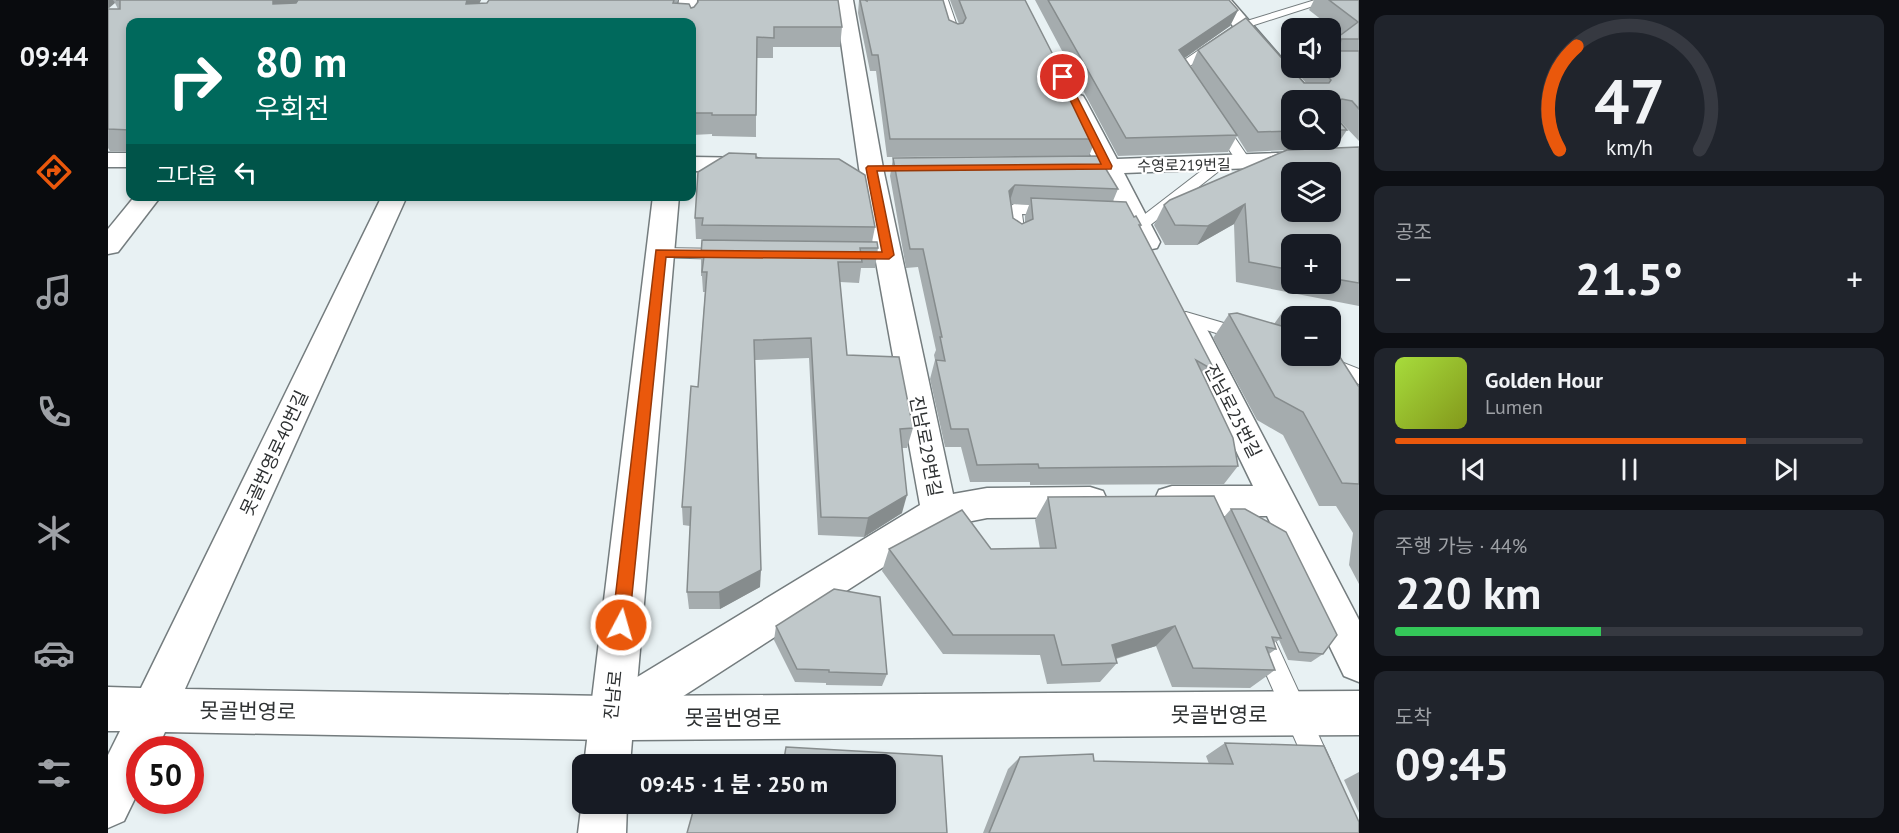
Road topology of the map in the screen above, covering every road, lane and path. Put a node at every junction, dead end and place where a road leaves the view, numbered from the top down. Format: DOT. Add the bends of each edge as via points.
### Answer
graph roads {
  1 [pos="688,0"];
  2 [pos="844,0"];
  3 [pos="943,0"];
  4 [pos="1221,0"];
  5 [pos="1328,0"];
  6 [pos="686,18"];
  7 [pos="1241,26"];
  8 [pos="954,35"];
  9 [pos="1281,61"];
  10 [pos="1062,75"];
  11 [pos="1200,96"];
  12 [pos="1213,115"];
  13 [pos="1341,137"];
  14 [pos="1359,157"];
  15 [pos="108,160"];
  16 [pos="126,160"];
  17 [pos="1245,163"];
  18 [pos="696,164"];
  19 [pos="1219,164"];
  20 [pos="775,166"];
  21 [pos="1107,166"];
  22 [pos="1072,167"];
  23 [pos="145,201"];
  24 [pos="393,201"];
  25 [pos="665,201"];
  26 [pos="1067,211"];
  27 [pos="1127,219"];
  28 [pos="1017,236"];
  29 [pos="108,246"];
  30 [pos="660,253"];
  31 [pos="740,254"];
  32 [pos="1160,267"];
  33 [pos="1181,308"];
  34 [pos="1281,346"];
  35 [pos="1333,366"];
  36 [pos="1359,377"];
  37 [pos="1278,501"];
  38 [pos="939,512"];
  39 [pos="1248,607"];
  40 [pos="1359,662"];
  41 [pos="108,709"];
  42 [pos="153,710"];
  43 [pos="1296,713"];
  44 [pos="1359,713"];
  45 [pos="611,718"];
  46 [pos="608,754"];
  47 [pos="1333,794"];
  48 [pos="108,805"];
  49 [pos="603,814"];
  50 [pos="602,833"];
  1 -- 6 [label="street"];
  2 -- 38 [label="street, 진남로29번길" via="883,255"];
  3 -- 8 [label="lane"];
  4 -- 7 [label="street"];
  5 -- 7 [label="lane"];
  7 -- 9 [label="street"];
  7 -- 11 [label="lane" via="1180,67"];
  10 -- 21 [label="street"];
  12 -- 17 [label="lane, 수영로219번길"];
  13 -- 14 [label="street"];
  14 -- 17 [label="street, 수영로219번길"];
  15 -- 16 [label="street"];
  17 -- 19 [label="street, 수영로219번길"];
  18 -- 20 [label="street"];
  19 -- 21 [label="street, 수영로219번길"];
  19 -- 27 [label="lane"];
  21 -- 22 [label="street, 수영로219번길"];
  21 -- 27 [label="street"];
  23 -- 29 [label="street"];
  24 -- 42 [label="street, 못골번영로40번길"];
  25 -- 30 [label="street, 진남로"];
  26 -- 28 [label="lane" via="1014,209"];
  27 -- 32 [label="street"];
  30 -- 31 [label="lane"];
  30 -- 45 [label="street, 진남로"];
  33 -- 34 [label="lane"];
  33 -- 37 [label="street, 진남로25번길"];
  35 -- 36 [label="lane"];
  37 -- 38 [label="street" via="1205,511 1129,501 987,503"];
  37 -- 40 [label="street, 진남로25번길"];
  38 -- 45 [label="street, 진남로29번길"];
  39 -- 43 [label="lane"];
  41 -- 42 [label="street, 못골번영로"];
  42 -- 45 [label="street, 못골번영로"];
  42 -- 48 [label="street, 못골번영로40번길"];
  43 -- 44 [label="street, 못골번영로"];
  43 -- 45 [label="street, 못골번영로"];
  43 -- 47 [label="lane"];
  45 -- 46 [label="street, 진남로"];
  49 -- 50 [label="street"];
}
